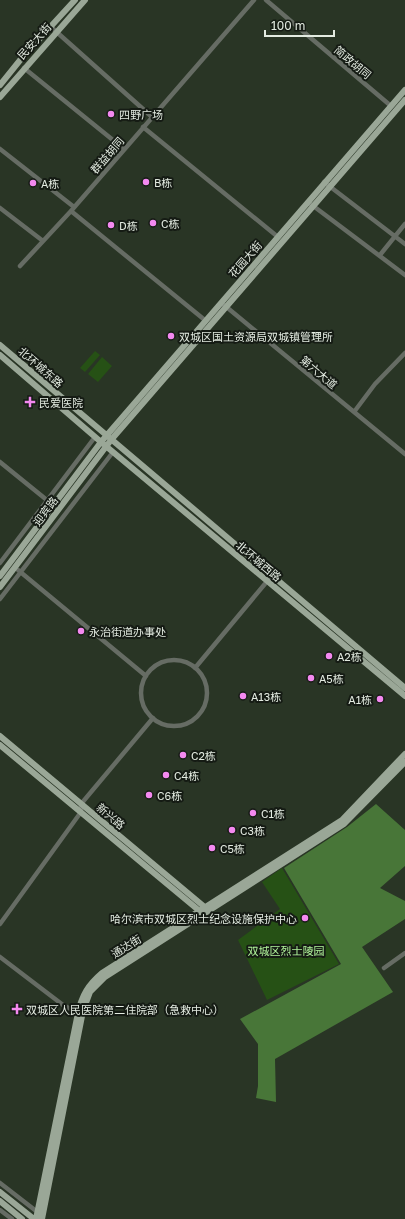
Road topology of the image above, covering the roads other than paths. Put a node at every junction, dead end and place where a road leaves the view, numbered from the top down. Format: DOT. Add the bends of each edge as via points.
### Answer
graph roads {
  1 [pos="75,0"];
  2 [pos="86,0"];
  3 [pos="254,0"];
  4 [pos="266,0"];
  5 [pos="51,26"];
  6 [pos="56,32"];
  7 [pos="24,68"];
  8 [pos="0,85"];
  9 [pos="405,90"];
  10 [pos="0,97"];
  11 [pos="405,100"];
  12 [pos="391,106"];
  13 [pos="152,117"];
  14 [pos="144,127"];
  15 [pos="0,149"];
  16 [pos="124,149"];
  17 [pos="324,182"];
  18 [pos="330,187"];
  19 [pos="308,202"];
  20 [pos="314,206"];
  21 [pos="0,208"];
  22 [pos="72,209"];
  23 [pos="405,224"];
  24 [pos="395,236"];
  25 [pos="278,237"];
  26 [pos="405,239"];
  27 [pos="43,241"];
  28 [pos="405,244"];
  29 [pos="380,255"];
  30 [pos="20,266"];
  31 [pos="405,275"];
  32 [pos="221,302"];
  33 [pos="227,307"];
  34 [pos="206,321"];
  35 [pos="0,345"];
  36 [pos="405,353"];
  37 [pos="0,355"];
  38 [pos="354,412"];
  39 [pos="95,437"];
  40 [pos="109,438"];
  41 [pos="101,442"];
  42 [pos="106,447"];
  43 [pos="113,452"];
  44 [pos="405,454"];
  45 [pos="0,462"];
  46 [pos="47,501"];
  47 [pos="53,505"];
  48 [pos="0,563"];
  49 [pos="12,565"];
  50 [pos="20,572"];
  51 [pos="0,576"];
  52 [pos="270,578"];
  53 [pos="0,587"];
  54 [pos="0,599"];
  55 [pos="196,668"];
  56 [pos="146,676"];
  57 [pos="405,688"];
  58 [pos="405,696"];
  59 [pos="152,718"];
  60 [pos="0,736"];
  61 [pos="0,745"];
  62 [pos="405,754"];
  63 [pos="405,762"];
  64 [pos="81,808"];
  65 [pos="204,911"];
  66 [pos="0,924"];
  67 [pos="405,953"];
  68 [pos="0,957"];
  69 [pos="384,968"];
  70 [pos="80,1014"];
  71 [pos="0,1183"];
  72 [pos="0,1192"];
  73 [pos="0,1201"];
  74 [pos="0,1210"];
  75 [pos="38,1217"];
  76 [pos="12,1219"];
  77 [pos="22,1219"];
  1 -- 5 [label="main road, 民安大街"];
  2 -- 6 [label="main road, 民安大街"];
  3 -- 13 [label="street, 群益胡同"];
  4 -- 12 [label="street, 简政胡同"];
  5 -- 6 [label="street"];
  5 -- 8 [label="main road, 民安大街"];
  6 -- 7 [label="main road, 民安大街"];
  6 -- 13 [label="street"];
  7 -- 10 [label="main road, 民安大街"];
  7 -- 16 [label="street"];
  9 -- 12 [label="main road, 花园大街"];
  11 -- 18 [label="main road, 花园大街"];
  12 -- 17 [label="main road, 花园大街"];
  13 -- 14 [label="street, 群益胡同"];
  14 -- 16 [label="street, 群益胡同"];
  14 -- 25 [label="street"];
  15 -- 22 [label="street"];
  16 -- 22 [label="street, 群益胡同"];
  17 -- 18 [label="street"];
  17 -- 19 [label="main road, 花园大街"];
  18 -- 20 [label="main road, 花园大街"];
  18 -- 24 [label="street"];
  19 -- 20 [label="street"];
  19 -- 25 [label="main road, 花园大街"];
  20 -- 29 [label="street"];
  20 -- 33 [label="main road, 花园大街"];
  21 -- 27 [label="street"];
  22 -- 27 [label="street, 群益胡同"];
  22 -- 34 [label="street"];
  23 -- 24 [label="street"];
  24 -- 26 [label="street"];
  24 -- 28 [label="street"];
  24 -- 29 [label="street"];
  25 -- 32 [label="main road, 花园大街"];
  27 -- 30 [label="street, 群益胡同"];
  29 -- 31 [label="street"];
  32 -- 33 [label="street, 第六大道"];
  32 -- 34 [label="main road, 花园大街"];
  33 -- 38 [label="street, 第六大道"];
  33 -- 40 [label="main road, 花园大街"];
  34 -- 40 [label="main road, 花园大街"];
  35 -- 40 [label="main road, 北环城东路"];
  36 -- 38 [label="street"];
  37 -- 39 [label="main road, 北环城东路"];
  38 -- 44 [label="street, 第六大道"];
  39 -- 41 [label="main road, 北环城东路"];
  39 -- 46 [label="street"];
  40 -- 41 [label="main road, 花园大街"];
  40 -- 42 [label="main road, 花园大街"];
  40 -- 52 [label="main road, 北环城西路"];
  41 -- 42 [label="main road, 北环城西路"];
  41 -- 47 [label="main road, 迎宾路"];
  42 -- 43 [label="main road, 北环城西路"];
  42 -- 49 [label="main road, 迎宾路"];
  43 -- 50 [label="street"];
  43 -- 52 [label="main road, 北环城西路"];
  45 -- 46 [label="street"];
  46 -- 47 [label="street"];
  46 -- 48 [label="street"];
  47 -- 49 [label="main road, 迎宾路"];
  49 -- 50 [label="street"];
  49 -- 51 [label="main road, 迎宾路"];
  49 -- 53 [label="main road, 迎宾路"];
  50 -- 54 [label="street"];
  50 -- 56 [label="street"];
  52 -- 55 [label="street"];
  52 -- 57 [label="main road, 北环城西路"];
  52 -- 58 [label="main road, 北环城西路"];
  55 -- 56 [label="street" via="182,661 166,661 157,665"];
  55 -- 59 [label="street" via="206,688 202,710 190,721 174,726 162,724"];
  56 -- 59 [label="street" via="141,690 142,701"];
  59 -- 64 [label="street"];
  60 -- 64 [label="main road, 新兴路"];
  61 -- 64 [label="main road, 新兴路"];
  62 -- 65 [label="main road, 通达街" via="342,820"];
  63 -- 65 [label="main road, 通达街" via="344,824"];
  64 -- 65 [label="main road, 新兴路"];
  64 -- 66 [label="street"];
  65 -- 70 [label="main road, 通达街" via="96,984"];
  67 -- 69 [label="street"];
  68 -- 70 [label="street" via="63,1005"];
  70 -- 75 [label="main road, 通达街"];
  71 -- 75 [label="street"];
  72 -- 75 [label="main road"];
  73 -- 77 [label="main road"];
  74 -- 76 [label="street"];
}
